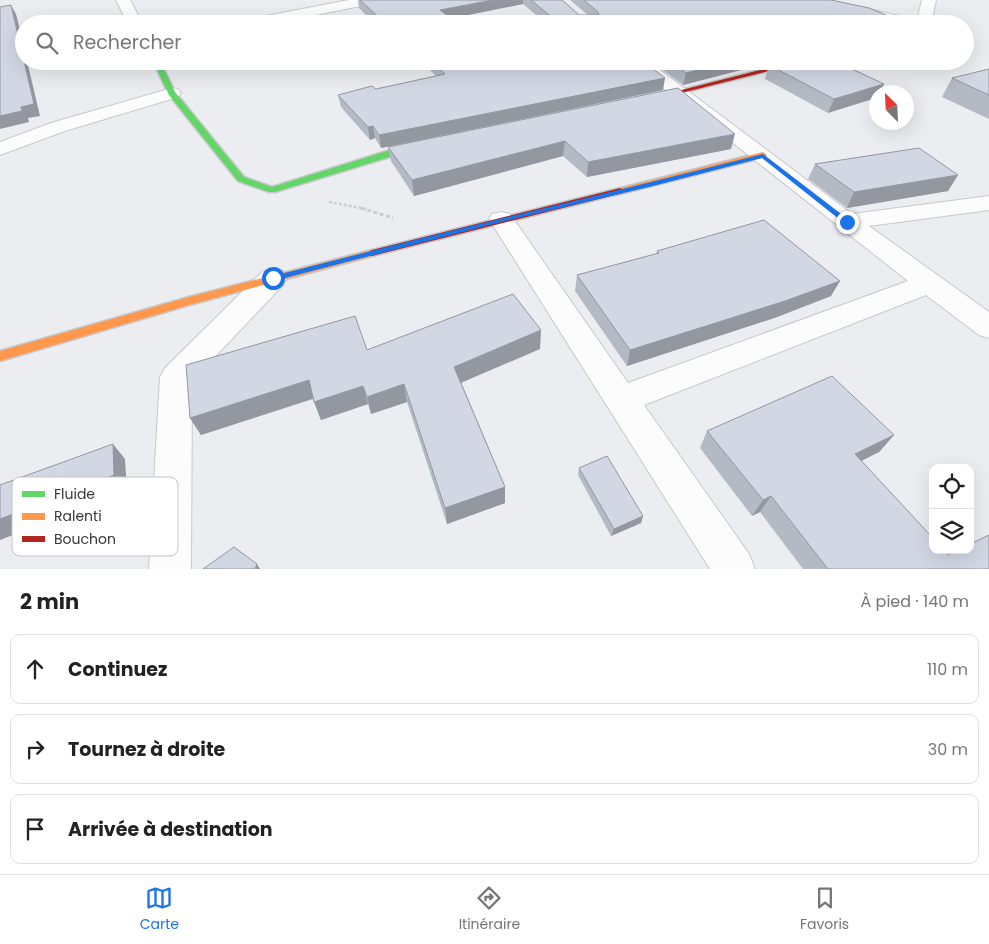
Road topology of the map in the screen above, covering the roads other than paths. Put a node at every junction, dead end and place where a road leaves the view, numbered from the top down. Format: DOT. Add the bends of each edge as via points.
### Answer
graph roads {
  1 [pos="123,0"];
  2 [pos="371,0"];
  3 [pos="809,0"];
  4 [pos="930,0"];
  5 [pos="131,15"];
  6 [pos="292,15"];
  7 [pos="876,15"];
  8 [pos="926,15"];
  9 [pos="161,70"];
  10 [pos="649,70"];
  11 [pos="770,70"];
  12 [pos="172,92"];
  13 [pos="679,93"];
  14 [pos="639,102"];
  15 [pos="436,142"];
  16 [pos="0,149"];
  17 [pos="763,156"];
  18 [pos="989,203"];
  19 [pos="500,220"];
  20 [pos="847,222"];
  21 [pos="273,278"];
  22 [pos="930,283"];
  23 [pos="989,327"];
  24 [pos="0,356"];
  25 [pos="620,400"];
  26 [pos="173,477"];
  27 [pos="170,556"];
  28 [pos="170,569"];
  29 [pos="734,569"];
  1 -- 5 [label="street"];
  2 -- 6 [label="street"];
  3 -- 7 [label="street"];
  4 -- 8 [label="street"];
  9 -- 12 [label="street"];
  10 -- 13 [label="street"];
  11 -- 13 [label="street"];
  12 -- 15 [label="street" via="241,179 272,190"];
  12 -- 16 [label="street" via="58,127"];
  13 -- 14 [label="street"];
  13 -- 17 [label="street"];
  17 -- 19 [label="street"];
  17 -- 20 [label="street"];
  18 -- 20 [label="street"];
  19 -- 21 [label="street"];
  19 -- 25 [label="street"];
  20 -- 22 [label="street"];
  21 -- 24 [label="street"];
  21 -- 26 [label="street" via="176,377"];
  22 -- 23 [label="street"];
  22 -- 25 [label="street"];
  25 -- 29 [label="street"];
  27 -- 28 [label="street"];
}
